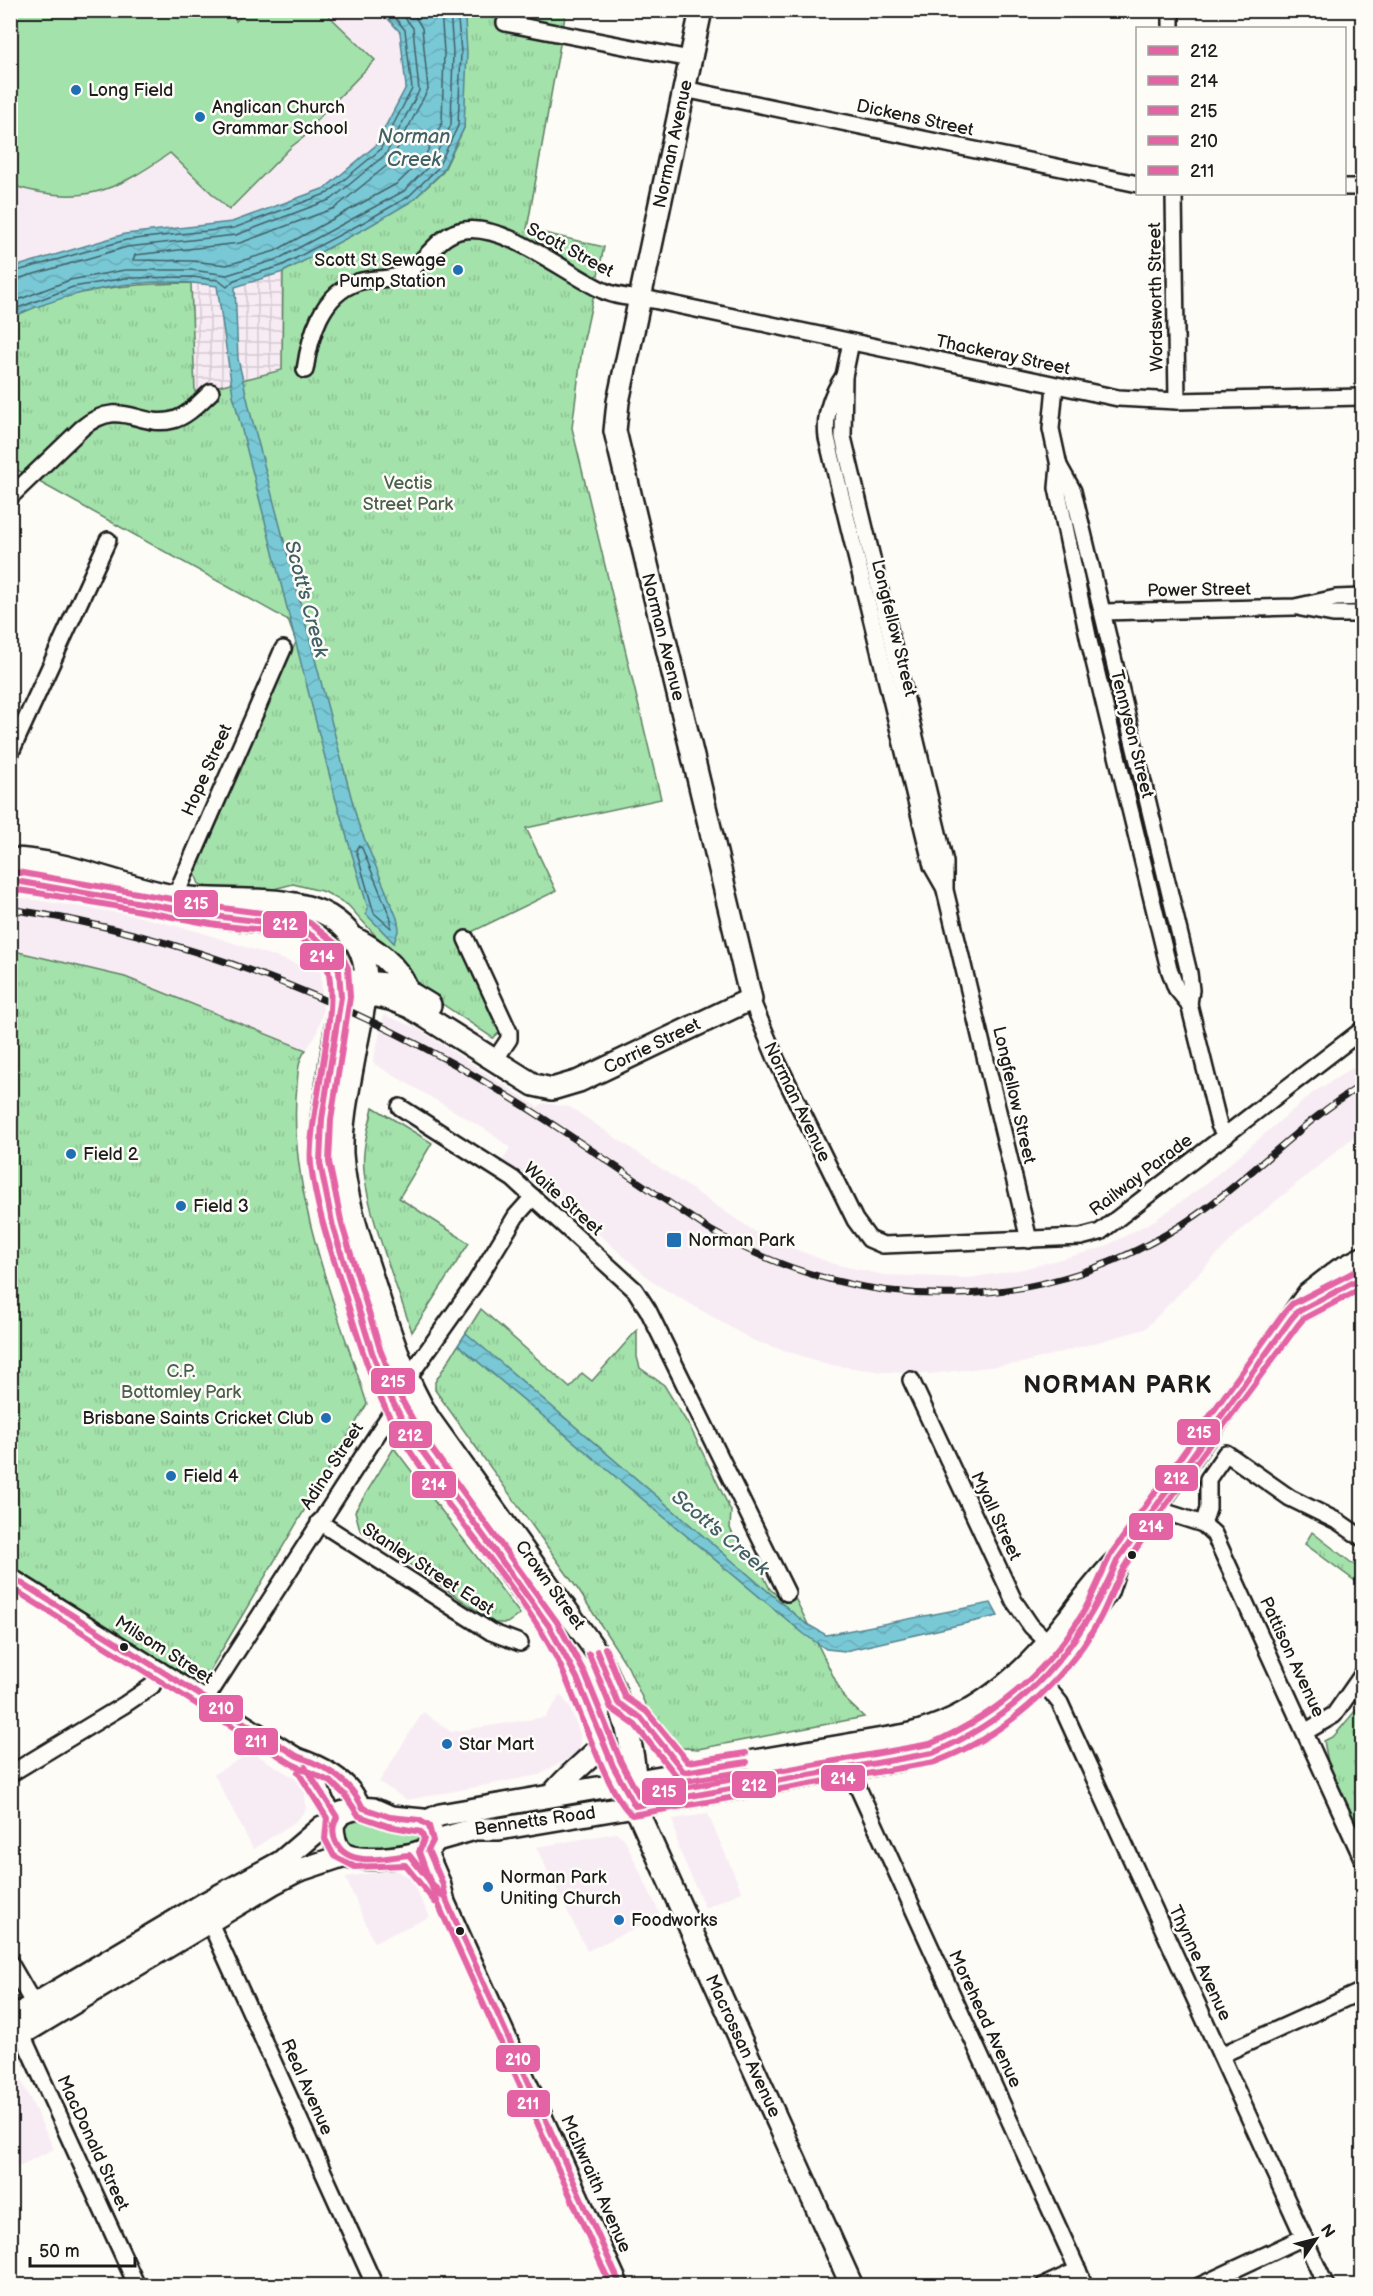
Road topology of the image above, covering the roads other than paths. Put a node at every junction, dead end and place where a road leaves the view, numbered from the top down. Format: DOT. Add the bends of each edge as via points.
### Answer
graph roads {
  1 [pos="701,10"];
  2 [pos="1171,10"];
  3 [pos="505,23"];
  4 [pos="1171,27"];
  5 [pos="690,59"];
  6 [pos="684,89"];
  7 [pos="1136,184"];
  8 [pos="1346,187"];
  9 [pos="1362,187"];
  10 [pos="1174,195"];
  11 [pos="640,298"];
  12 [pos="851,342"];
  13 [pos="305,370"];
  14 [pos="1055,386"];
  15 [pos="211,392"];
  16 [pos="1362,397"];
  17 [pos="1178,401"];
  18 [pos="1059,466"];
  19 [pos="10,497"];
  20 [pos="108,540"];
  21 [pos="1362,597"];
  22 [pos="1295,607"];
  23 [pos="1103,612"];
  24 [pos="1362,614"];
  25 [pos="282,649"];
  26 [pos="10,754"];
  27 [pos="10,859"];
  28 [pos="10,880"];
  29 [pos="172,902"];
  30 [pos="350,936"];
  31 [pos="466,939"];
  32 [pos="341,984"];
  33 [pos="367,987"];
  34 [pos="407,989"];
  35 [pos="751,999"];
  36 [pos="1189,1005"];
  37 [pos="1362,1030"];
  38 [pos="454,1032"];
  39 [pos="495,1060"];
  40 [pos="400,1107"];
  41 [pos="1226,1136"];
  42 [pos="533,1197"];
  43 [pos="869,1239"];
  44 [pos="1029,1240"];
  45 [pos="1362,1258"];
  46 [pos="1362,1278"];
  47 [pos="1297,1312"];
  48 [pos="408,1380"];
  49 [pos="912,1380"];
  50 [pos="394,1407"];
  51 [pos="1153,1509"];
  52 [pos="319,1522"];
  53 [pos="1203,1524"];
  54 [pos="1362,1538"];
  55 [pos="10,1576"];
  56 [pos="787,1593"];
  57 [pos="520,1643"];
  58 [pos="1055,1649"];
  59 [pos="160,1670"];
  60 [pos="1034,1671"];
  61 [pos="1362,1675"];
  62 [pos="206,1699"];
  63 [pos="618,1703"];
  64 [pos="1305,1732"];
  65 [pos="603,1744"];
  66 [pos="297,1756"];
  67 [pos="849,1768"];
  68 [pos="684,1772"];
  69 [pos="10,1773"];
  70 [pos="628,1782"];
  71 [pos="552,1795"];
  72 [pos="635,1806"];
  73 [pos="363,1808"];
  74 [pos="335,1821"];
  75 [pos="425,1822"];
  76 [pos="423,1849"];
  77 [pos="345,1855"];
  78 [pos="1362,1858"];
  79 [pos="206,1913"];
  80 [pos="10,1963"];
  81 [pos="1362,1990"];
  82 [pos="39,2013"];
  83 [pos="14,2028"];
  84 [pos="1221,2055"];
  85 [pos="1304,2237"];
  86 [pos="1078,2270"];
  87 [pos="137,2286"];
  88 [pos="375,2286"];
  89 [pos="621,2286"];
  90 [pos="852,2286"];
  91 [pos="1043,2286"];
  92 [pos="1085,2286"];
  93 [pos="1199,2286"];
  94 [pos="1326,2286"];
  1 -- 5 [label="main road, Norman Avenue"];
  2 -- 4 [label="street"];
  3 -- 5 [label="street"];
  5 -- 6 [label="main road, Norman Avenue"];
  6 -- 7 [label="street, Dickens Street"];
  6 -- 11 [label="main road, Norman Avenue"];
  8 -- 9 [label="street"];
  10 -- 17 [label="street, Wordsworth Street"];
  11 -- 12 [label="street, Thackeray Street"];
  11 -- 13 [label="street, Scott Street" via="605,291 546,256 508,240 478,230 462,230 445,237 405,274 360,282 340,292 319,319 308,347"];
  11 -- 35 [label="main road, Norman Avenue" via="615,417 617,446"];
  12 -- 14 [label="street, Thackeray Street"];
  12 -- 44 [label="street, Longfellow Street" via="843,376 832,393 827,438 932,866 945,890"];
  14 -- 17 [label="street, Thackeray Street" via="1118,398"];
  14 -- 18 [label="street, Tennyson Street" via="1051,429"];
  15 -- 19 [label="street" via="174,420 153,422 122,414 96,419"];
  16 -- 17 [label="street, Thackeray Street"];
  18 -- 23 [label="street, Tennyson Street" via="1073,491"];
  18 -- 36 [label="street, Tennyson Street" via="1058,488 1086,626 1161,937 1172,978"];
  20 -- 26 [label="street"];
  21 -- 22 [label="street, Power Street" via="1338,597"];
  22 -- 23 [label="street, Power Street"];
  22 -- 24 [label="street, Power Street" via="1333,614"];
  23 -- 36 [label="street, Tennyson Street" via="1189,973"];
  25 -- 29 [label="street, Hope Street"];
  27 -- 29 [label="main road" via="57,864"];
  28 -- 29 [label="main road"];
  29 -- 30 [label="main road" via="299,904 330,916"];
  29 -- 32 [label="main road" via="308,932 329,949"];
  30 -- 33 [label="main road, Crown Street" via="363,960"];
  30 -- 34 [label="main road" via="378,951"];
  31 -- 39 [label="street" via="509,1029 509,1039"];
  32 -- 33 [label="main road"];
  32 -- 50 [label="main road, Crown Street" via="321,1134 322,1185 372,1352"];
  33 -- 34 [label="main road" via="388,982"];
  33 -- 38 [label="main road"];
  33 -- 48 [label="main road, Crown Street" via="343,1125 344,1172 354,1219 392,1342"];
  34 -- 38 [label="main road" via="428,1003"];
  35 -- 39 [label="main road, Corrie Street" via="579,1081 552,1089 534,1085"];
  35 -- 43 [label="street, Norman Avenue" via="787,1082 852,1214"];
  36 -- 41 [label="street, Tennyson Street" via="1219,1125"];
  37 -- 41 [label="street, Railway Parade"];
  38 -- 39 [label="main road"];
  40 -- 42 [label="street, Waite Street" via="504,1173"];
  41 -- 44 [label="street, Railway Parade" via="1100,1232"];
  42 -- 48 [label="street, Adina Street" via="516,1216"];
  42 -- 56 [label="street, Waite Street" via="635,1290 648,1310 662,1353 749,1528"];
  43 -- 44 [label="street, Railway Parade" via="890,1246"];
  45 -- 47 [label="main road, Bennetts Road" via="1316,1287"];
  46 -- 47 [label="main road, Bennetts Road"];
  47 -- 51 [label="main road, Bennetts Road"];
  48 -- 50 [label="street, Adina Street"];
  48 -- 63 [label="main road, Crown Street" via="439,1434 591,1642"];
  49 -- 58 [label="street, Myall Street" via="1014,1601 1024,1618"];
  50 -- 52 [label="street, Adina Street"];
  50 -- 65 [label="main road, Crown Street" via="549,1626 582,1687"];
  51 -- 53 [label="street"];
  51 -- 58 [label="main road, Bennetts Road" via="1118,1559 1107,1592"];
  52 -- 57 [label="street, Stanley Street East" via="491,1632"];
  52 -- 62 [label="street, Adina Street"];
  53 -- 54 [label="street" via="1208,1509 1208,1479 1226,1453 1290,1498"];
  53 -- 64 [label="street, Pattison Avenue" via="1217,1540"];
  55 -- 59 [label="street, Milsom Street"];
  58 -- 60 [label="main road, Bennetts Road"];
  59 -- 62 [label="street, Milsom Street"];
  59 -- 69 [label="street" via="152,1686"];
  60 -- 67 [label="main road, Bennetts Road" via="1005,1712 957,1743 933,1753"];
  60 -- 68 [label="main road, Bennetts Road" via="954,1719 924,1731"];
  60 -- 84 [label="street, Thynne Avenue" via="1060,1703"];
  61 -- 64 [label="street" via="1334,1715"];
  62 -- 66 [label="street, Milsom Street"];
  63 -- 68 [label="main road" via="640,1718"];
  63 -- 70 [label="main road, Crown Street"];
  64 -- 78 [label="street, Pattison Avenue"];
  65 -- 70 [label="main road, Crown Street"];
  65 -- 71 [label="main road" via="567,1775"];
  66 -- 73 [label="street, Milsom Street" via="321,1764 338,1776 359,1797"];
  66 -- 74 [label="street, Milsom Street" via="320,1786"];
  67 -- 72 [label="main road, Bennetts Road"];
  67 -- 86 [label="street, Morehead Avenue"];
  68 -- 70 [label="main road, Bennetts Road"];
  70 -- 71 [label="main road, Bennetts Road"];
  70 -- 72 [label="main road, Crown Street"];
  71 -- 75 [label="main road, Bennetts Road" via="440,1815"];
  72 -- 76 [label="main road, Bennetts Road" via="500,1829 475,1829"];
  72 -- 90 [label="main road, Macrossan Avenue"];
  73 -- 74 [label="main road" via="346,1811"];
  73 -- 75 [label="main road"];
  74 -- 77 [label="main road" via="335,1841"];
  74 -- 79 [label="main road" via="322,1827 292,1856"];
  75 -- 76 [label="main road" via="433,1834"];
  76 -- 77 [label="main road, Bennetts Road" via="355,1858"];
  76 -- 89 [label="street, McIlwraith Avenue" via="442,1882 447,1902"];
  77 -- 79 [label="main road"];
  79 -- 82 [label="main road"];
  79 -- 88 [label="street, Real Avenue"];
  80 -- 82 [label="street"];
  81 -- 84 [label="street"];
  82 -- 83 [label="main road"];
  83 -- 87 [label="street, MacDonald Street"];
  84 -- 85 [label="street, Thynne Avenue"];
  85 -- 93 [label="street"];
  85 -- 94 [label="street, Thynne Avenue"];
  86 -- 91 [label="street"];
  86 -- 92 [label="street, Morehead Avenue"];
}
